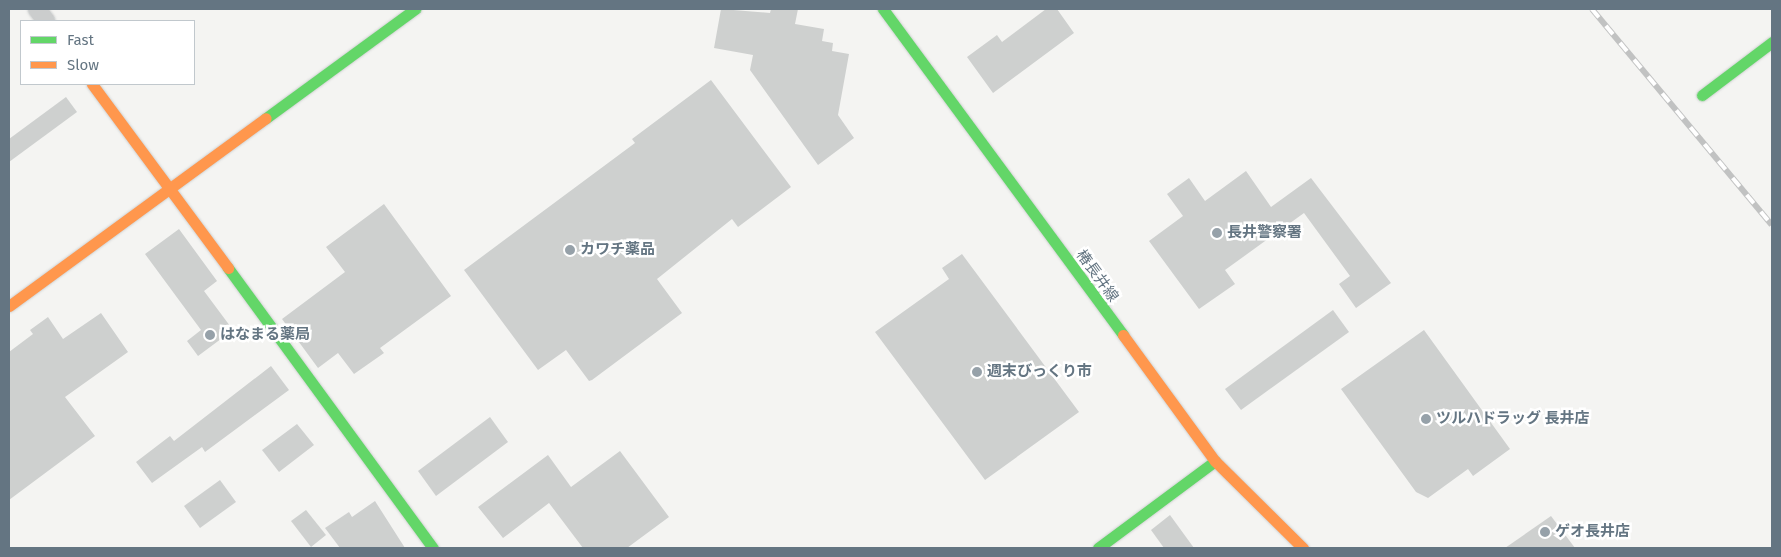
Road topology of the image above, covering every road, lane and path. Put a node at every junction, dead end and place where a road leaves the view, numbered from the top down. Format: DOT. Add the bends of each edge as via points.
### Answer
graph roads {
  1 [pos="37,9"];
  2 [pos="415,9"];
  3 [pos="883,9"];
  4 [pos="45,20"];
  5 [pos="1772,42"];
  6 [pos="93,85"];
  7 [pos="1702,95"];
  8 [pos="167,189"];
  9 [pos="9,306"];
  10 [pos="1214,461"];
  11 [pos="433,548"];
  12 [pos="1098,548"];
  13 [pos="1303,548"];
  1 -- 4 [label="street"];
  2 -- 8 [label="street"];
  3 -- 10 [label="street, 椿長井線"];
  5 -- 7 [label="street"];
  6 -- 8 [label="street"];
  8 -- 9 [label="street"];
  8 -- 11 [label="street"];
  10 -- 12 [label="street"];
  10 -- 13 [label="street, 椿長井線"];
}
